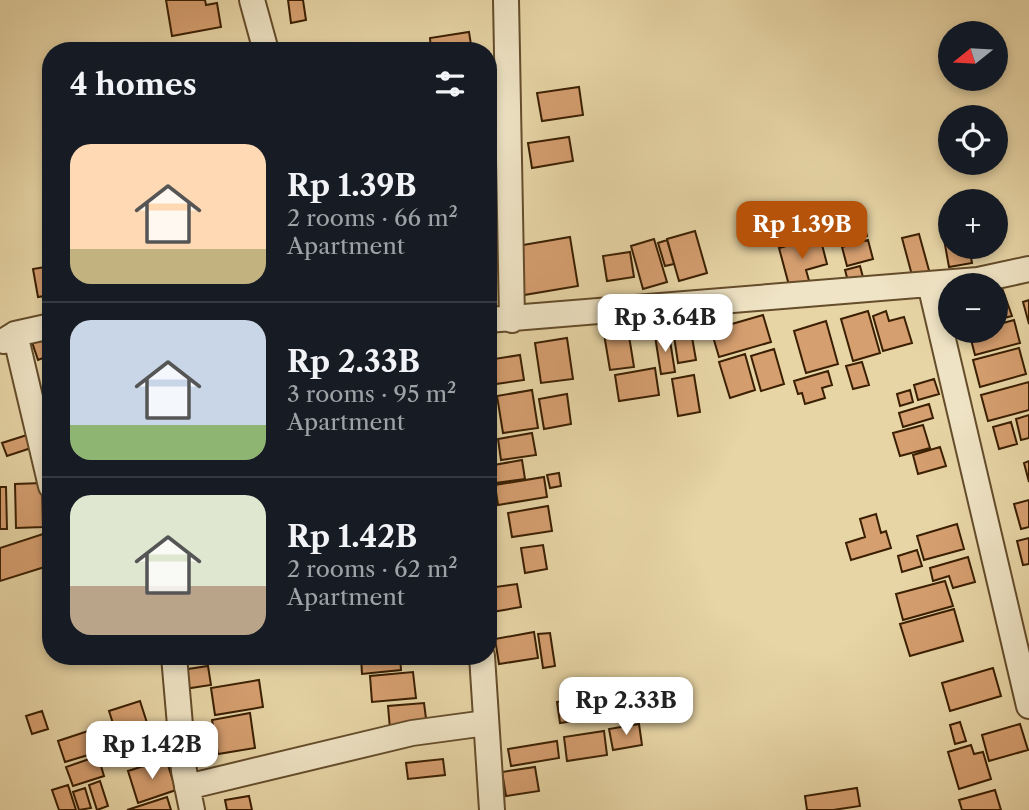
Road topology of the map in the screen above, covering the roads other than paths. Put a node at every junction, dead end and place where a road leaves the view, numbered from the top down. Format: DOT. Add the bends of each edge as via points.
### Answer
graph roads {
  1 [pos="252,0"];
  2 [pos="506,0"];
  3 [pos="263,42"];
  4 [pos="1029,269"];
  5 [pos="930,284"];
  6 [pos="500,320"];
  7 [pos="42,329"];
  8 [pos="8,339"];
  9 [pos="42,455"];
  10 [pos="175,665"];
  11 [pos="483,665"];
  12 [pos="1029,706"];
  13 [pos="486,723"];
  14 [pos="189,799"];
  15 [pos="492,810"];
  1 -- 3 [label="street"];
  2 -- 6 [label="street"];
  4 -- 5 [label="street"];
  5 -- 6 [label="street"];
  5 -- 12 [label="street"];
  7 -- 8 [label="street"];
  8 -- 9 [label="street"];
  10 -- 14 [label="street"];
  11 -- 13 [label="street"];
  13 -- 14 [label="street" via="412,733"];
  13 -- 15 [label="street"];
}
